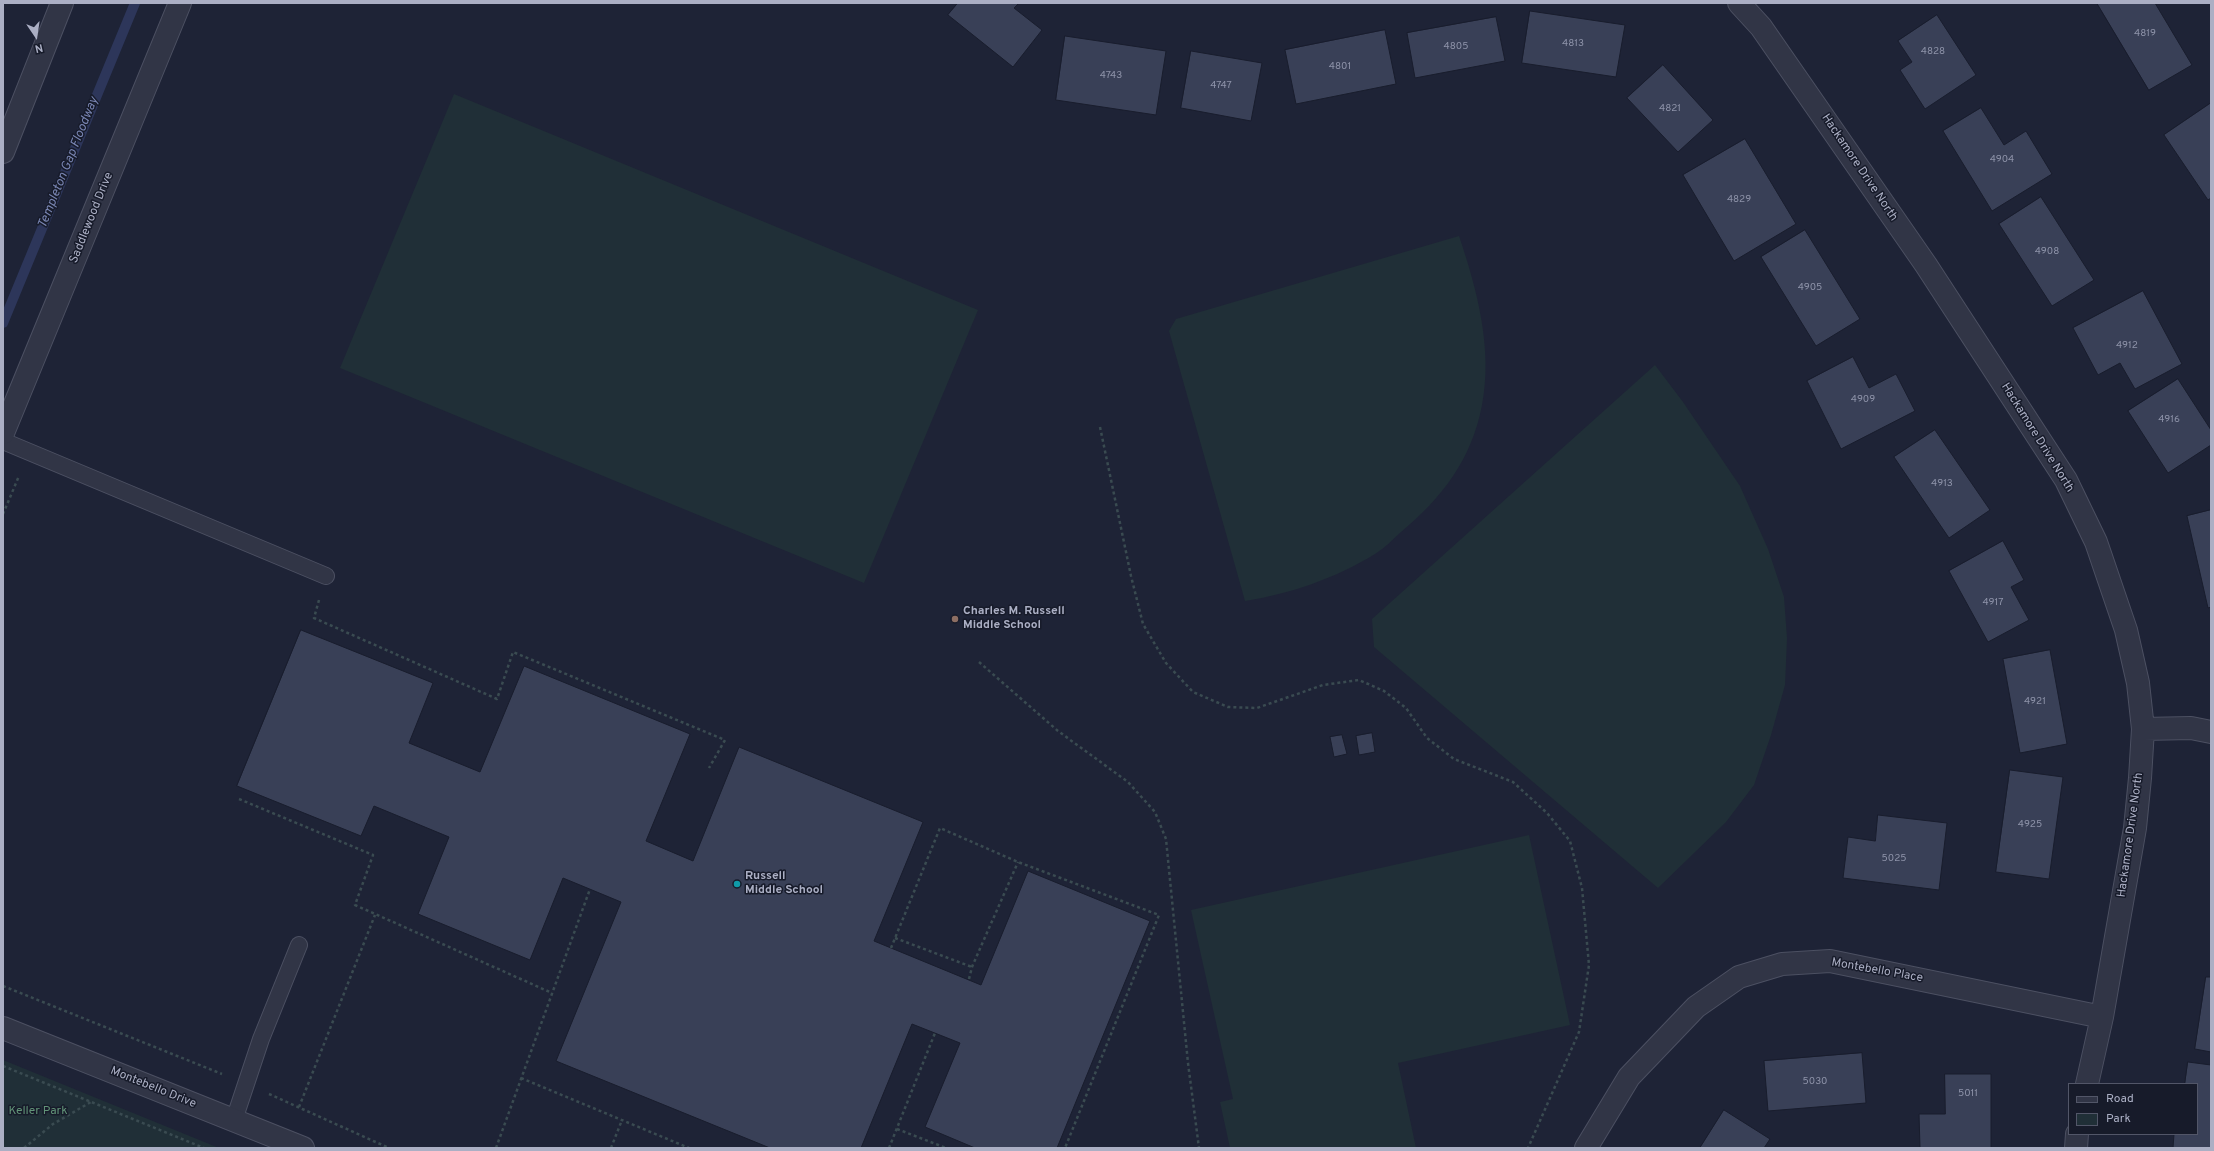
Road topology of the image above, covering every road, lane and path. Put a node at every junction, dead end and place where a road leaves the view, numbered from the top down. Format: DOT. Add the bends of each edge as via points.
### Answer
graph roads {
  1 [pos="62,3"];
  2 [pos="180,3"];
  3 [pos="1739,3"];
  4 [pos="3,152"];
  5 [pos="1100,427"];
  6 [pos="3,433"];
  7 [pos="3,441"];
  8 [pos="326,576"];
  9 [pos="979,662"];
  10 [pos="2143,729"];
  11 [pos="2211,732"];
  12 [pos="709,768"];
  13 [pos="239,799"];
  14 [pos="1018,862"];
  15 [pos="590,889"];
  16 [pos="376,915"];
  17 [pos="895,938"];
  18 [pos="299,945"];
  19 [pos="891,948"];
  20 [pos="972,967"];
  21 [pos="969,979"];
  22 [pos="3,986"];
  23 [pos="552,993"];
  24 [pos="2102,1017"];
  25 [pos="3,1028"];
  26 [pos="935,1033"];
  27 [pos="3,1066"];
  28 [pos="521,1078"];
  29 [pos="2087,1083"];
  30 [pos="246,1084"];
  31 [pos="91,1102"];
  32 [pos="299,1107"];
  33 [pos="234,1120"];
  34 [pos="622,1120"];
  35 [pos="897,1129"];
  36 [pos="2077,1135"];
  37 [pos="24,1148"];
  38 [pos="204,1148"];
  39 [pos="302,1148"];
  40 [pos="389,1148"];
  41 [pos="496,1148"];
  42 [pos="611,1148"];
  43 [pos="689,1148"];
  44 [pos="889,1148"];
  45 [pos="946,1148"];
  46 [pos="1065,1148"];
  47 [pos="1199,1148"];
  48 [pos="1528,1148"];
  49 [pos="1586,1148"];
  50 [pos="2076,1148"];
  1 -- 4 [label="street"];
  2 -- 6 [label="street, Saddlewood Drive"];
  3 -- 10 [label="street, Hackamore Drive North" via="1761,27 1926,265 2066,480 2096,542 2126,630 2138,683"];
  5 -- 48 [label="path" via="1143,624 1166,663 1193,692 1228,707 1258,708 1323,685 1360,680 1384,691 1406,708 1427,738 1454,759 1513,782 1547,813 1570,842 1582,888 1589,965 1579,1032"];
  7 -- 8 [label="lane"];
  8 -- 12 [label="path" via="314,618 497,700 513,652 725,740"];
  9 -- 47 [label="path" via="1058,730 1128,782 1155,812 1166,839 1187,1055"];
  10 -- 11 [label="street" via="2191,728"];
  10 -- 24 [label="street, Hackamore Drive North" via="2134,828"];
  13 -- 16 [label="path" via="373,855 355,905"];
  14 -- 17 [label="path" via="940,828"];
  14 -- 20 [label="path"];
  14 -- 46 [label="path" via="1160,915"];
  15 -- 23 [label="path"];
  16 -- 23 [label="path"];
  16 -- 32 [label="path"];
  17 -- 19 [label="path"];
  17 -- 20 [label="path"];
  18 -- 30 [label="lane" via="261,1039"];
  20 -- 21 [label="path"];
  22 -- 30 [label="path"];
  23 -- 28 [label="path"];
  24 -- 29 [label="street, Hackamore Drive North"];
  24 -- 49 [label="street, Montebello Place" via="1830,962 1782,964 1739,977 1696,1007 1629,1077"];
  25 -- 33 [label="street, Montebello Drive"];
  26 -- 35 [label="path"];
  27 -- 31 [label="path"];
  28 -- 34 [label="path"];
  28 -- 41 [label="path"];
  30 -- 32 [label="path"];
  30 -- 33 [label="lane"];
  31 -- 37 [label="path" via="53,1124"];
  31 -- 38 [label="path"];
  32 -- 40 [label="path"];
  33 -- 39 [label="street, Montebello Drive"];
  34 -- 42 [label="path"];
  34 -- 43 [label="path"];
  35 -- 44 [label="path"];
  35 -- 45 [label="path"];
  36 -- 50 [label="street"];
}
